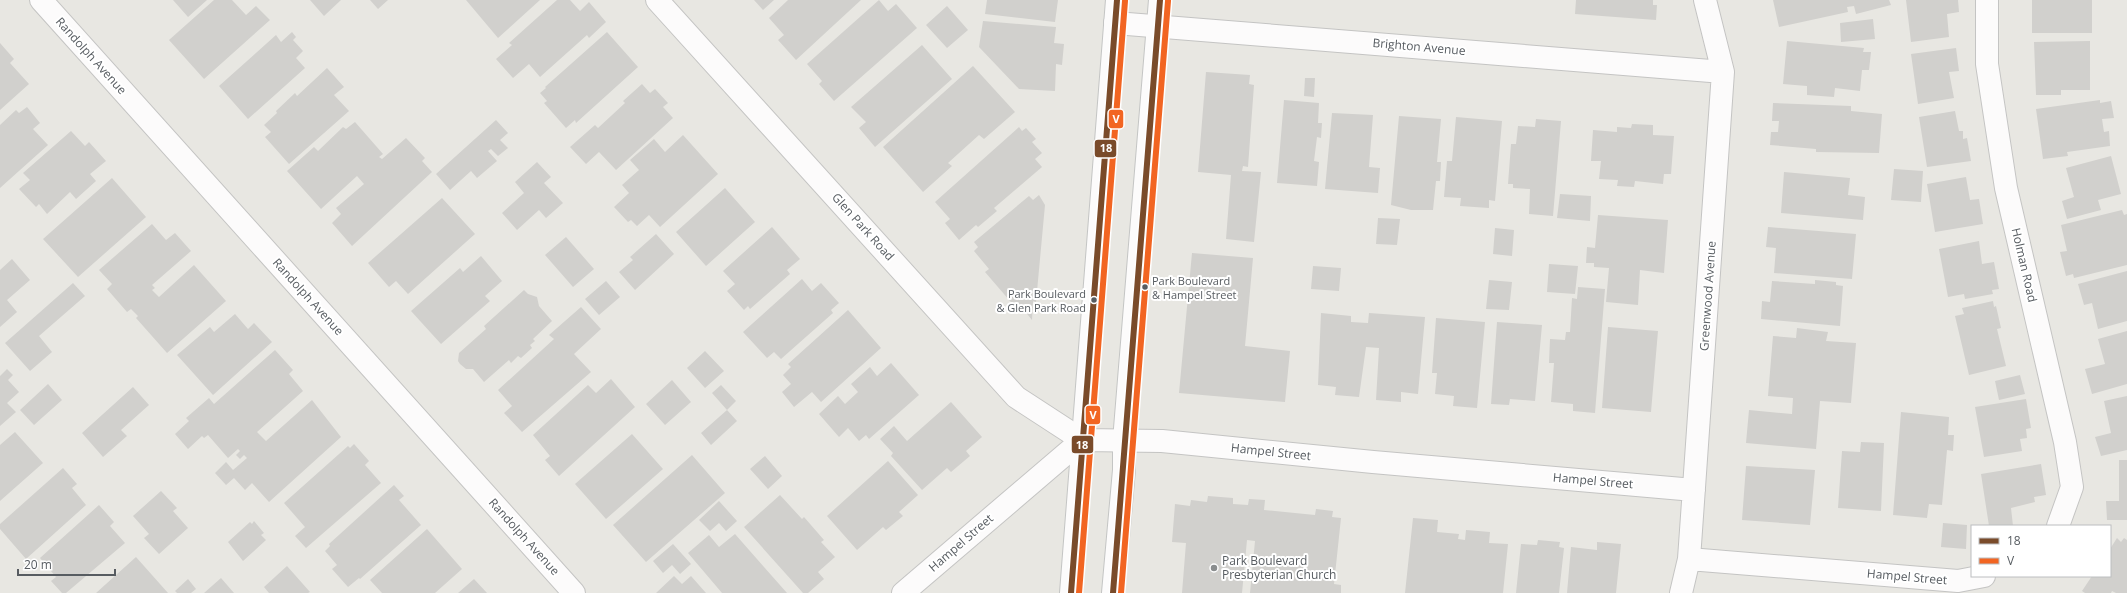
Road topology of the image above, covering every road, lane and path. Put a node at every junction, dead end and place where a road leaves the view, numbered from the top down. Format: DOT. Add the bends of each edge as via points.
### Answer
graph roads {
  1 [pos="41,0"];
  2 [pos="657,0"];
  3 [pos="1117,0"];
  4 [pos="1160,0"];
  5 [pos="1704,0"];
  6 [pos="1987,0"];
  7 [pos="1115,23"];
  8 [pos="1157,27"];
  9 [pos="1723,72"];
  10 [pos="1082,440"];
  11 [pos="1124,440"];
  12 [pos="1694,490"];
  13 [pos="2058,525"];
  14 [pos="1689,559"];
  15 [pos="1982,577"];
  16 [pos="1959,587"];
  17 [pos="574,593"];
  18 [pos="903,593"];
  19 [pos="1071,593"];
  20 [pos="1113,593"];
  21 [pos="1681,593"];
  1 -- 17 [label="street, Randolph Avenue"];
  2 -- 10 [label="street, Glen Park Road" via="1016,397"];
  3 -- 7 [label="street"];
  4 -- 8 [label="street"];
  5 -- 9 [label="street, Greenwood Avenue"];
  6 -- 13 [label="street, Holman Road" via="1987,64 2006,188 2065,442 2072,487"];
  7 -- 8 [label="street, Brighton Avenue"];
  7 -- 10 [label="street"];
  8 -- 9 [label="street, Brighton Avenue"];
  8 -- 11 [label="street"];
  9 -- 12 [label="street, Greenwood Avenue"];
  10 -- 11 [label="street, Hampel Street"];
  10 -- 18 [label="street, Hampel Street"];
  10 -- 19 [label="street"];
  11 -- 12 [label="street, Hampel Street" via="1162,441"];
  11 -- 20 [label="street" via="1124,470"];
  12 -- 14 [label="street, Greenwood Avenue"];
  14 -- 16 [label="street, Hampel Street"];
  14 -- 21 [label="street, Greenwood Avenue"];
  15 -- 16 [label="street"];
}
